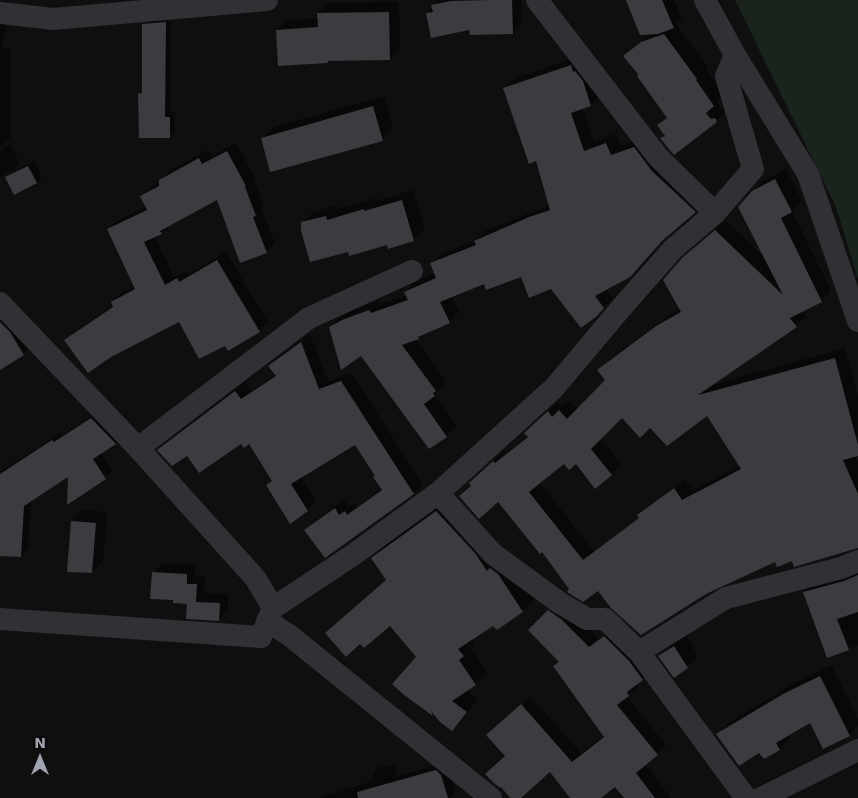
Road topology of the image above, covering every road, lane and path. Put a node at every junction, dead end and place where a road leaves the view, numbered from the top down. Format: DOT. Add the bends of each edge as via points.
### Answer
graph roads {
  1 [pos="267,0"];
  2 [pos="537,0"];
  3 [pos="705,0"];
  4 [pos="0,13"];
  5 [pos="735,55"];
  6 [pos="715,213"];
  7 [pos="412,271"];
  8 [pos="0,303"];
  9 [pos="858,321"];
  10 [pos="138,448"];
  11 [pos="438,493"];
  12 [pos="858,561"];
  13 [pos="270,614"];
  14 [pos="0,620"];
  15 [pos="639,652"];
  16 [pos="858,750"];
  17 [pos="491,798"];
  18 [pos="746,798"];
  19 [pos="761,798"];
  1 -- 4 [label="street" via="53,19"];
  2 -- 6 [label="street" via="658,157"];
  3 -- 5 [label="street"];
  5 -- 6 [label="street" via="726,76 753,169"];
  5 -- 9 [label="street" via="808,174"];
  6 -- 11 [label="street" via="673,250 554,388"];
  7 -- 10 [label="street" via="308,318"];
  8 -- 10 [label="street"];
  10 -- 13 [label="street" via="256,579"];
  11 -- 13 [label="street"];
  11 -- 15 [label="street" via="493,554 587,619 605,619"];
  12 -- 15 [label="street" via="726,598"];
  13 -- 14 [label="street" via="261,637"];
  13 -- 17 [label="street" via="289,635"];
  15 -- 18 [label="street"];
  16 -- 19 [label="street"];
}
